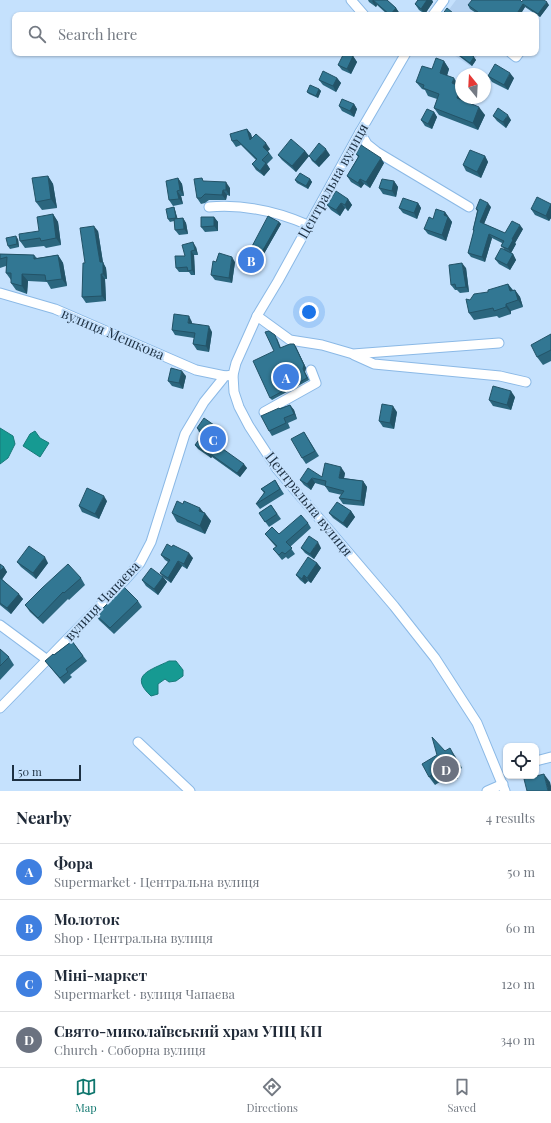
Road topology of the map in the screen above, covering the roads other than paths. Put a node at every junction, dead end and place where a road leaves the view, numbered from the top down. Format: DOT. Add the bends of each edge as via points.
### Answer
graph roads {
  1 [pos="351,0"];
  2 [pos="444,0"];
  3 [pos="361,12"];
  4 [pos="435,12"];
  5 [pos="400,56"];
  6 [pos="360,132"];
  7 [pos="209,207"];
  8 [pos="469,207"];
  9 [pos="308,225"];
  10 [pos="0,292"];
  11 [pos="257,316"];
  12 [pos="499,343"];
  13 [pos="353,354"];
  14 [pos="310,370"];
  15 [pos="229,376"];
  16 [pos="526,382"];
  17 [pos="264,412"];
  18 [pos="0,625"];
  19 [pos="46,659"];
  20 [pos="0,708"];
  21 [pos="138,742"];
  22 [pos="539,760"];
  23 [pos="550,760"];
  24 [pos="503,769"];
  25 [pos="496,770"];
  26 [pos="504,788"];
  27 [pos="190,791"];
  28 [pos="487,791"];
  1 -- 3 [label="street"];
  2 -- 4 [label="street"];
  5 -- 6 [label="street, Центральна вулиця"];
  6 -- 8 [label="street" via="367,144 377,152"];
  6 -- 9 [label="street, Центральна вулиця"];
  7 -- 9 [label="street" via="240,206 264,210"];
  9 -- 11 [label="street, Центральна вулиця"];
  10 -- 15 [label="street, вулиця Мешкова" via="55,309 196,370"];
  11 -- 13 [label="street" via="290,340 322,345"];
  11 -- 15 [label="street, Центральна вулиця"];
  12 -- 13 [label="street"];
  13 -- 16 [label="street" via="374,364 500,376"];
  14 -- 17 [label="street" via="316,383"];
  15 -- 19 [label="street, вулиця Чапаєва" via="204,402 185,434 151,542 140,563"];
  15 -- 25 [label="street, Центральна вулиця" via="239,408 277,469 435,658 477,723"];
  18 -- 19 [label="street"];
  19 -- 20 [label="street, вулиця Чапаєва"];
  21 -- 27 [label="street"];
  22 -- 23 [label="street"];
  24 -- 25 [label="street"];
  25 -- 26 [label="street, Центральна вулиця"];
  26 -- 28 [label="street"];
}
